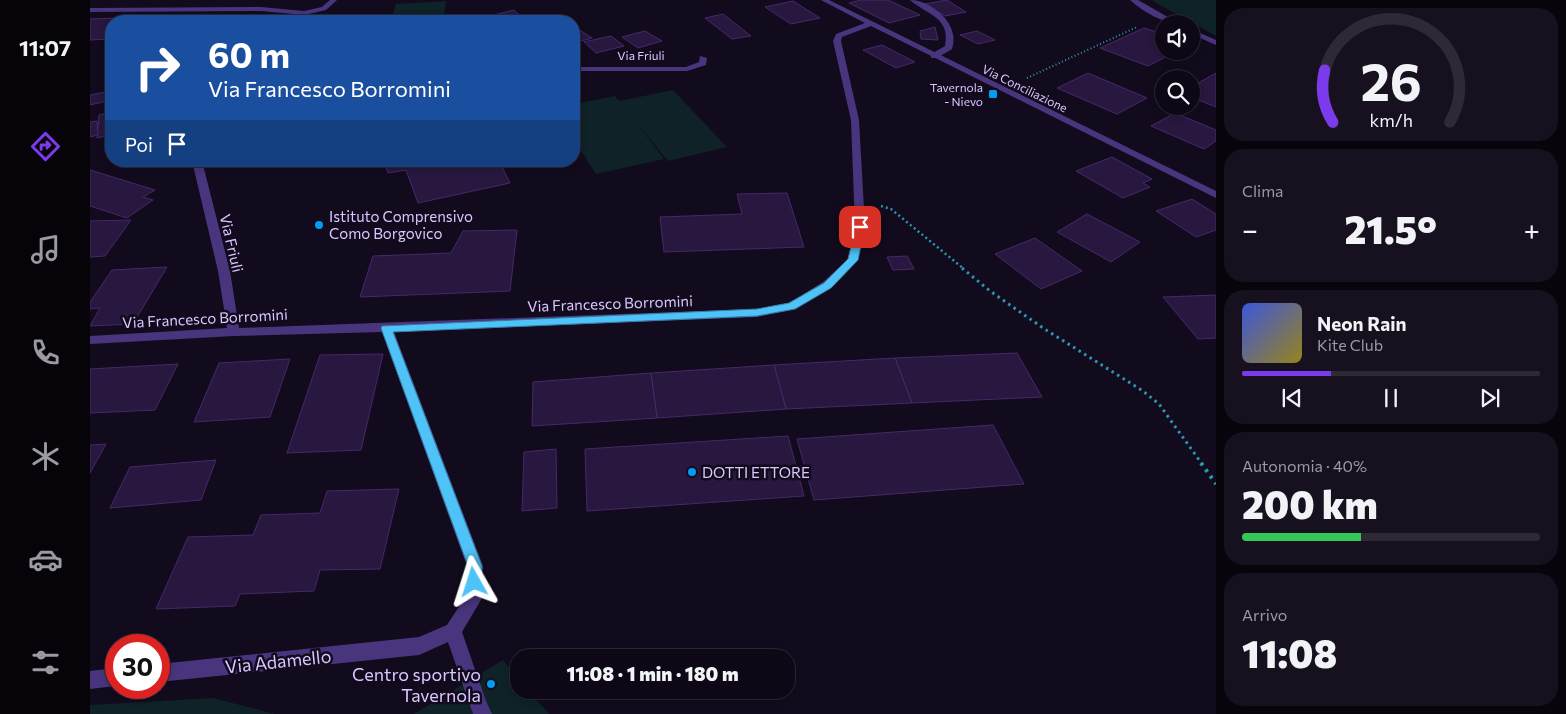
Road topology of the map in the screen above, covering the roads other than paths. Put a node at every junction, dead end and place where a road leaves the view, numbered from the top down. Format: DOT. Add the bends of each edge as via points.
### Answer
graph roads {
  1 [pos="334,0"];
  2 [pos="824,0"];
  3 [pos="914,0"];
  4 [pos="1133,0"];
  5 [pos="324,9"];
  6 [pos="90,10"];
  7 [pos="320,15"];
  8 [pos="1158,15"];
  9 [pos="870,24"];
  10 [pos="1200,35"];
  11 [pos="1216,43"];
  12 [pos="934,56"];
  13 [pos="703,58"];
  14 [pos="580,69"];
  15 [pos="198,167"];
  16 [pos="1216,195"];
  17 [pos="386,328"];
  18 [pos="234,332"];
  19 [pos="90,340"];
  20 [pos="453,631"];
  21 [pos="170,672"];
  22 [pos="105,678"];
  23 [pos="90,680"];
  24 [pos="483,714"];
  1 -- 5 [label="street"];
  2 -- 9 [label="street, Via Conciliazione"];
  3 -- 12 [label="street" via="937,15 950,29 949,47"];
  4 -- 8 [label="street"];
  5 -- 6 [label="street" via="304,13 261,9"];
  5 -- 7 [label="street"];
  9 -- 12 [label="street, Via Conciliazione"];
  9 -- 17 [label="street, Via Francesco Borromini" via="839,36 837,41 854,120 860,227 853,260 827,285 792,306 757,313"];
  10 -- 11 [label="street"];
  12 -- 16 [label="street, Via Conciliazione"];
  13 -- 14 [label="street, Via Friuli" via="699,66 687,69"];
  15 -- 18 [label="street, Via Friuli" via="224,270"];
  17 -- 18 [label="street, Via Francesco Borromini"];
  17 -- 20 [label="street" via="475,566 474,598"];
  18 -- 19 [label="street, Via Francesco Borromini"];
  20 -- 21 [label="street, Via Adamello" via="419,646"];
  20 -- 24 [label="street"];
  22 -- 23 [label="street"];
}
